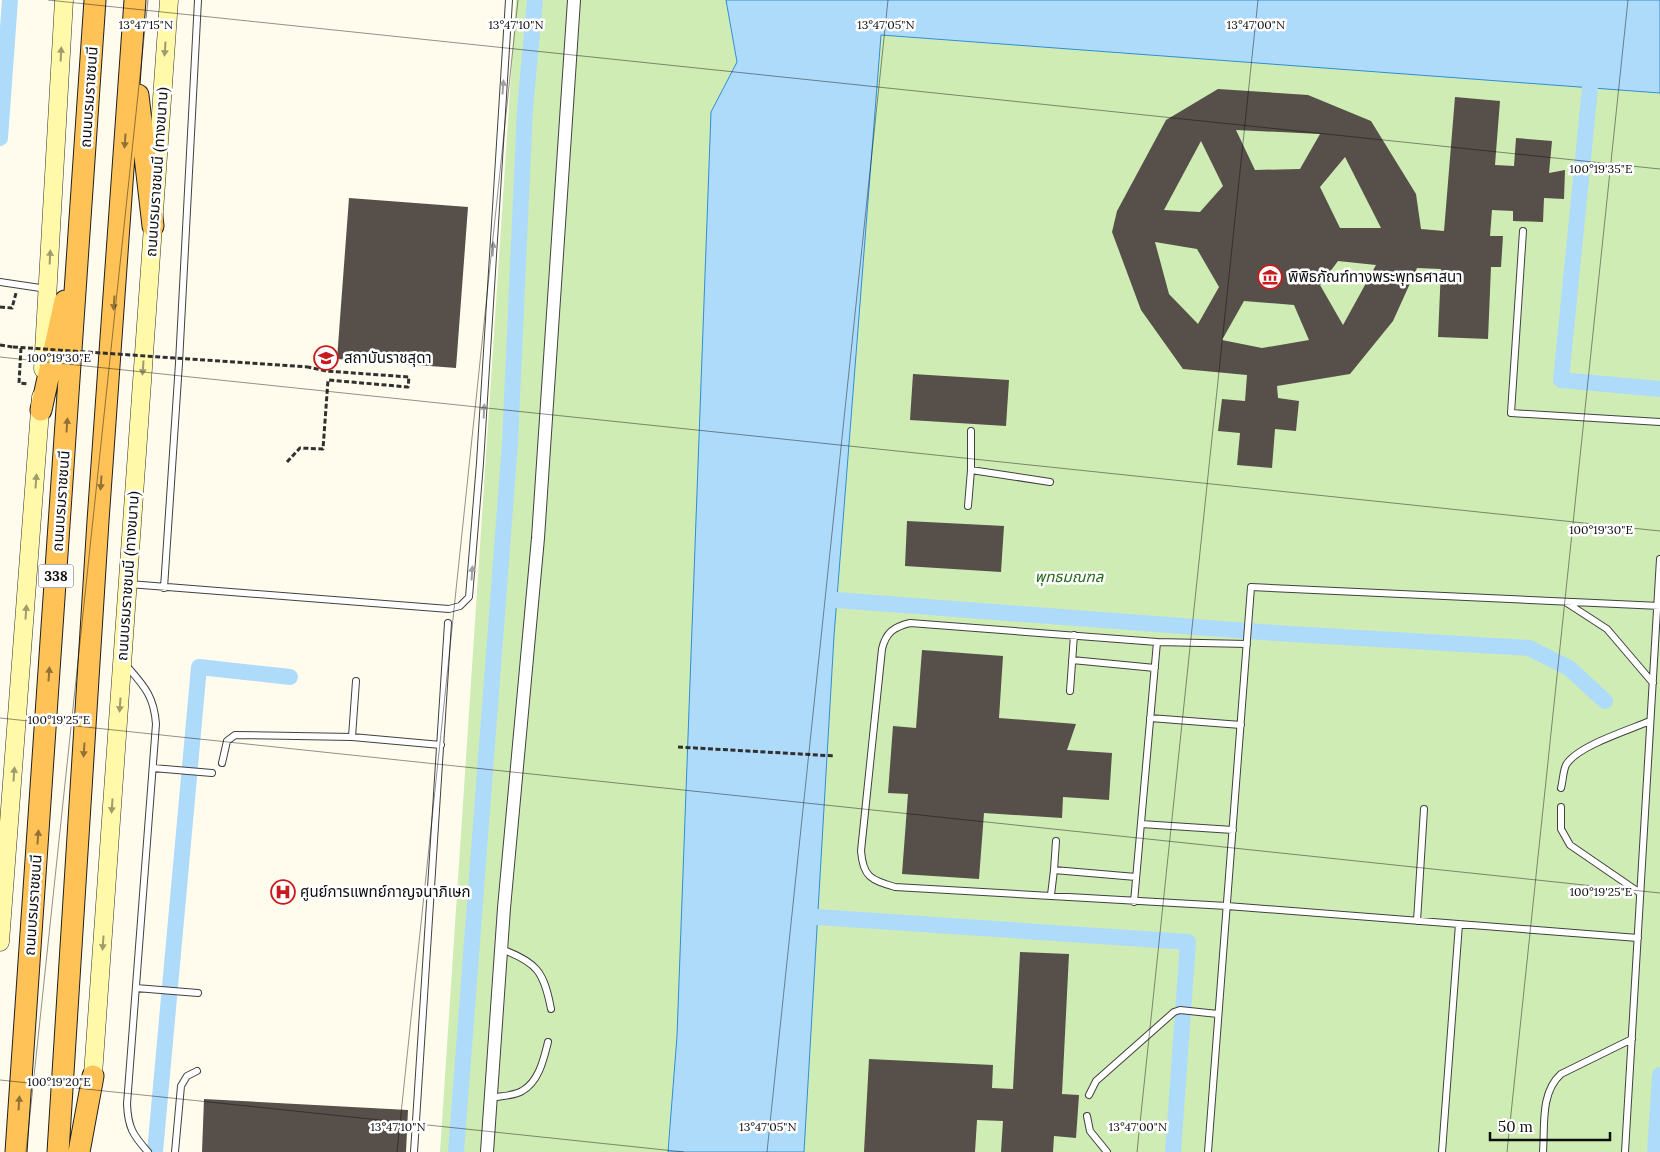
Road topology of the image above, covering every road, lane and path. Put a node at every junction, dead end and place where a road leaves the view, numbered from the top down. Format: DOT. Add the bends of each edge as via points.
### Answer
graph roads {
  1 [pos="64,0"];
  2 [pos="95,0"];
  3 [pos="135,0"];
  4 [pos="169,0"];
  5 [pos="198,0"];
  6 [pos="509,0"];
  7 [pos="574,0"];
  8 [pos="132,40"];
  9 [pos="153,226"];
  10 [pos="80,228"];
  11 [pos="1523,231"];
  12 [pos="0,282"];
  13 [pos="48,289"];
  14 [pos="0,345"];
  15 [pos="21,348"];
  16 [pos="19,383"];
  17 [pos="41,410"];
  18 [pos="1660,422"];
  19 [pos="971,431"];
  20 [pos="287,462"];
  21 [pos="970,470"];
  22 [pos="1050,482"];
  23 [pos="968,506"];
  24 [pos="1660,559"];
  25 [pos="128,583"];
  26 [pos="164,588"];
  27 [pos="1566,602"];
  28 [pos="1658,606"];
  29 [pos="448,622"];
  30 [pos="1074,635"];
  31 [pos="1157,642"];
  32 [pos="1247,644"];
  33 [pos="1660,645"];
  34 [pos="1656,656"];
  35 [pos="1072,660"];
  36 [pos="122,661"];
  37 [pos="1155,668"];
  38 [pos="356,681"];
  39 [pos="1653,683"];
  40 [pos="1070,691"];
  41 [pos="1150,718"];
  42 [pos="1650,721"];
  43 [pos="1241,725"];
  44 [pos="352,737"];
  45 [pos="441,745"];
  46 [pos="678,747"];
  47 [pos="836,756"];
  48 [pos="222,763"];
  49 [pos="153,768"];
  50 [pos="212,773"];
  51 [pos="1561,788"];
  52 [pos="1560,807"];
  53 [pos="1424,809"];
  54 [pos="1141,824"];
  55 [pos="1233,830"];
  56 [pos="1056,841"];
  57 [pos="1054,870"];
  58 [pos="1136,877"];
  59 [pos="1640,893"];
  60 [pos="1050,895"];
  61 [pos="1134,902"];
  62 [pos="1227,906"];
  63 [pos="1417,921"];
  64 [pos="1459,924"];
  65 [pos="1638,938"];
  66 [pos="0,941"];
  67 [pos="501,949"];
  68 [pos="136,988"];
  69 [pos="198,993"];
  70 [pos="552,1009"];
  71 [pos="1218,1014"];
  72 [pos="1632,1039"];
  73 [pos="548,1042"];
  74 [pos="197,1071"];
  75 [pos="93,1076"];
  76 [pos="1089,1095"];
  77 [pos="490,1098"];
  78 [pos="1087,1116"];
  79 [pos="147,1151"];
  80 [pos="16,1152"];
  81 [pos="58,1152"];
  82 [pos="79,1152"];
  83 [pos="89,1152"];
  84 [pos="175,1152"];
  85 [pos="414,1152"];
  86 [pos="487,1152"];
  87 [pos="1107,1152"];
  88 [pos="1208,1152"];
  89 [pos="1442,1152"];
  90 [pos="1543,1152"];
  91 [pos="1624,1152"];
  13 -- 1 [label="main road, 338, one-way"];
  2 -- 10 [label="highway, ถนนบรมราชชนนี / 338"];
  3 -- 8 [label="highway, 338"];
  4 -- 9 [label="main road, ถนนบรมราชชนนี (ทางขนาน), one-way"];
  5 -- 26 [label="lane"];
  26 -- 6 [label="lane, one-way" via="449,609 465,602 471,589"];
  7 -- 67 [label="street" via="538,538"];
  8 -- 9 [label="highway"];
  8 -- 81 [label="highway, 338, one-way"];
  9 -- 25 [label="main road, ถนนบรมราชชนนี (ทางขนาน), one-way"];
  10 -- 17 [label="highway"];
  80 -- 10 [label="highway, ถนนบรมราชชนนี / 338, one-way"];
  11 -- 18 [label="lane" via="1511,413"];
  12 -- 13 [label="lane"];
  13 -- 17 [label="main road, 338"];
  14 -- 15 [label="path, bridge"];
  15 -- 16 [label="path"];
  15 -- 20 [label="path, bridge" via="409,377 408,387 328,380 323,449 300,448"];
  66 -- 17 [label="main road, 338, one-way"];
  19 -- 21 [label="lane"];
  21 -- 22 [label="lane"];
  21 -- 23 [label="lane"];
  24 -- 28 [label="lane"];
  25 -- 26 [label="lane"];
  25 -- 36 [label="main road, ถนนบรมราชชนนี (ทางขนาน)"];
  27 -- 28 [label="lane"];
  27 -- 32 [label="lane" via="1251,587"];
  27 -- 39 [label="lane" via="1607,630"];
  28 -- 34 [label="lane"];
  29 -- 45 [label="lane"];
  30 -- 31 [label="lane"];
  30 -- 35 [label="lane"];
  30 -- 60 [label="lane" via="910,623 890,630 882,649 862,851 862,867 870,877 895,887"];
  31 -- 32 [label="lane"];
  31 -- 37 [label="lane"];
  32 -- 43 [label="lane"];
  33 -- 34 [label="lane"];
  34 -- 39 [label="lane"];
  35 -- 37 [label="lane"];
  35 -- 40 [label="lane"];
  36 -- 49 [label="lane" via="148,690 155,710"];
  36 -- 75 [label="main road, ถนนบรมราชชนนี (ทางขนาน), one-way"];
  37 -- 41 [label="lane"];
  38 -- 44 [label="lane"];
  39 -- 42 [label="lane"];
  41 -- 43 [label="lane"];
  41 -- 54 [label="lane"];
  42 -- 51 [label="lane" via="1572,757 1566,766"];
  42 -- 59 [label="lane"];
  43 -- 55 [label="lane"];
  44 -- 45 [label="lane"];
  44 -- 48 [label="lane" via="236,735 224,745"];
  45 -- 85 [label="lane"];
  46 -- 47 [label="path"];
  49 -- 50 [label="lane"];
  49 -- 68 [label="lane"];
  52 -- 59 [label="lane" via="1561,829 1570,845"];
  53 -- 63 [label="lane"];
  54 -- 55 [label="lane"];
  54 -- 58 [label="lane"];
  55 -- 62 [label="lane"];
  56 -- 57 [label="lane"];
  57 -- 58 [label="lane"];
  57 -- 60 [label="lane"];
  58 -- 61 [label="lane"];
  59 -- 65 [label="lane"];
  60 -- 61 [label="lane"];
  61 -- 62 [label="lane"];
  62 -- 63 [label="lane"];
  62 -- 71 [label="lane"];
  63 -- 64 [label="lane"];
  64 -- 65 [label="lane"];
  64 -- 89 [label="lane"];
  65 -- 72 [label="lane"];
  67 -- 70 [label="lane" via="525,958 539,972"];
  67 -- 77 [label="street"];
  68 -- 69 [label="lane"];
  68 -- 79 [label="lane" via="128,1121 132,1133"];
  71 -- 76 [label="lane" via="1180,1010 1168,1015 1096,1081"];
  71 -- 88 [label="lane"];
  72 -- 90 [label="lane" via="1561,1074 1551,1083 1547,1094"];
  72 -- 91 [label="lane"];
  73 -- 77 [label="lane" via="543,1062 532,1082 522,1091"];
  74 -- 84 [label="lane" via="187,1076 181,1086"];
  75 -- 82 [label="highway"];
  75 -- 83 [label="main road, ถนนบรมราชชนนี (ทางขนาน)"];
  77 -- 86 [label="street"];
  78 -- 87 [label="lane" via="1090,1132"];
}
